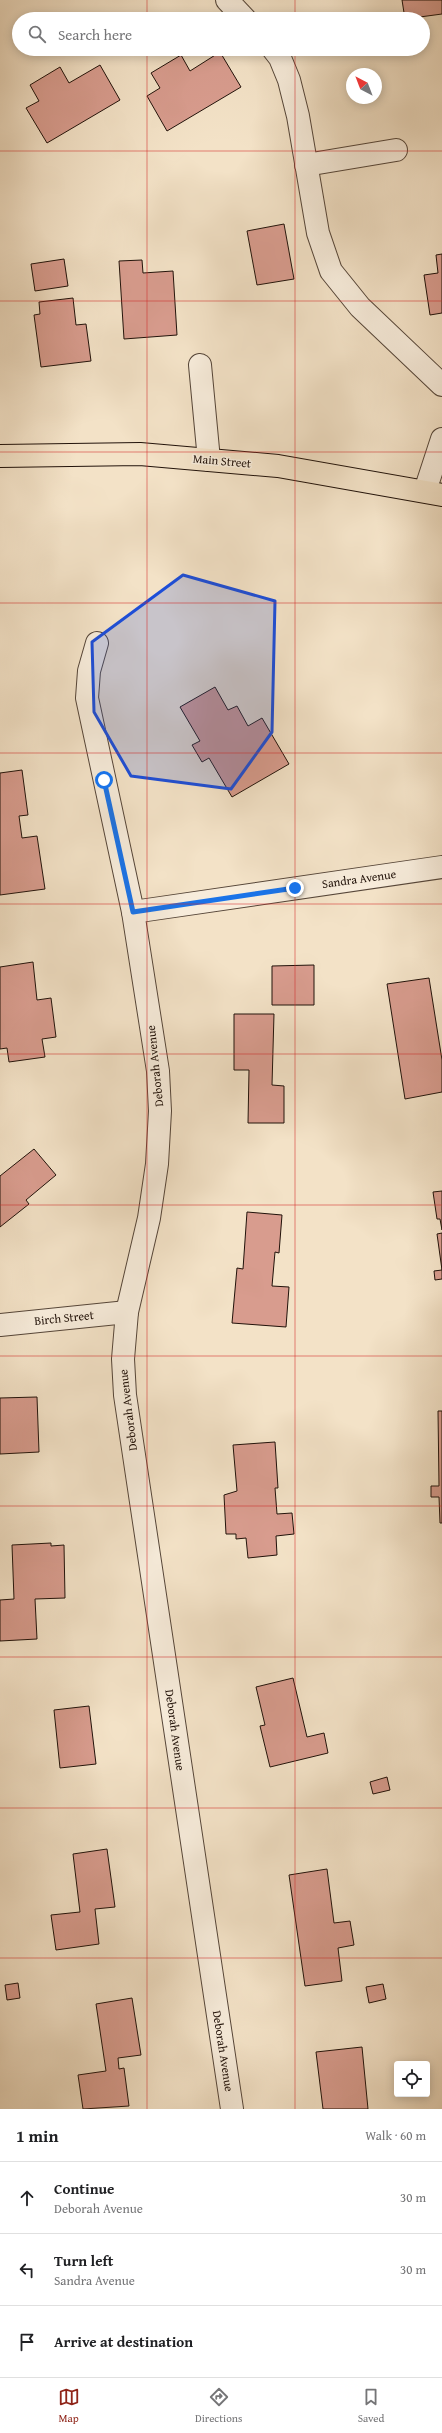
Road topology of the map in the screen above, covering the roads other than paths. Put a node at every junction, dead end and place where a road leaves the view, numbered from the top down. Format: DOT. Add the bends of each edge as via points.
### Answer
graph roads {
  1 [pos="227,0"];
  2 [pos="238,12"];
  3 [pos="278,56"];
  4 [pos="396,150"];
  5 [pos="306,165"];
  6 [pos="200,365"];
  7 [pos="442,385"];
  8 [pos="442,439"];
  9 [pos="0,456"];
  10 [pos="209,460"];
  11 [pos="434,493"];
  12 [pos="97,642"];
  13 [pos="442,867"];
  14 [pos="133,912"];
  15 [pos="127,1312"];
  16 [pos="0,1325"];
  17 [pos="232,2109"];
  1 -- 2 [label="street"];
  3 -- 5 [label="street" via="289,80"];
  4 -- 5 [label="street"];
  5 -- 7 [label="street" via="318,232 331,271 360,307"];
  6 -- 10 [label="street"];
  8 -- 11 [label="street"];
  9 -- 10 [label="highway, Main Street" via="140,454"];
  10 -- 11 [label="highway, Main Street" via="278,466"];
  12 -- 14 [label="street, Deborah Avenue" via="89,671 87,698"];
  13 -- 14 [label="street, Sandra Avenue"];
  14 -- 15 [label="street, Deborah Avenue" via="158,1071 160,1110 157,1164 149,1218"];
  15 -- 16 [label="street, Birch Street"];
  15 -- 17 [label="street, Deborah Avenue" via="123,1359 125,1395"];
}
